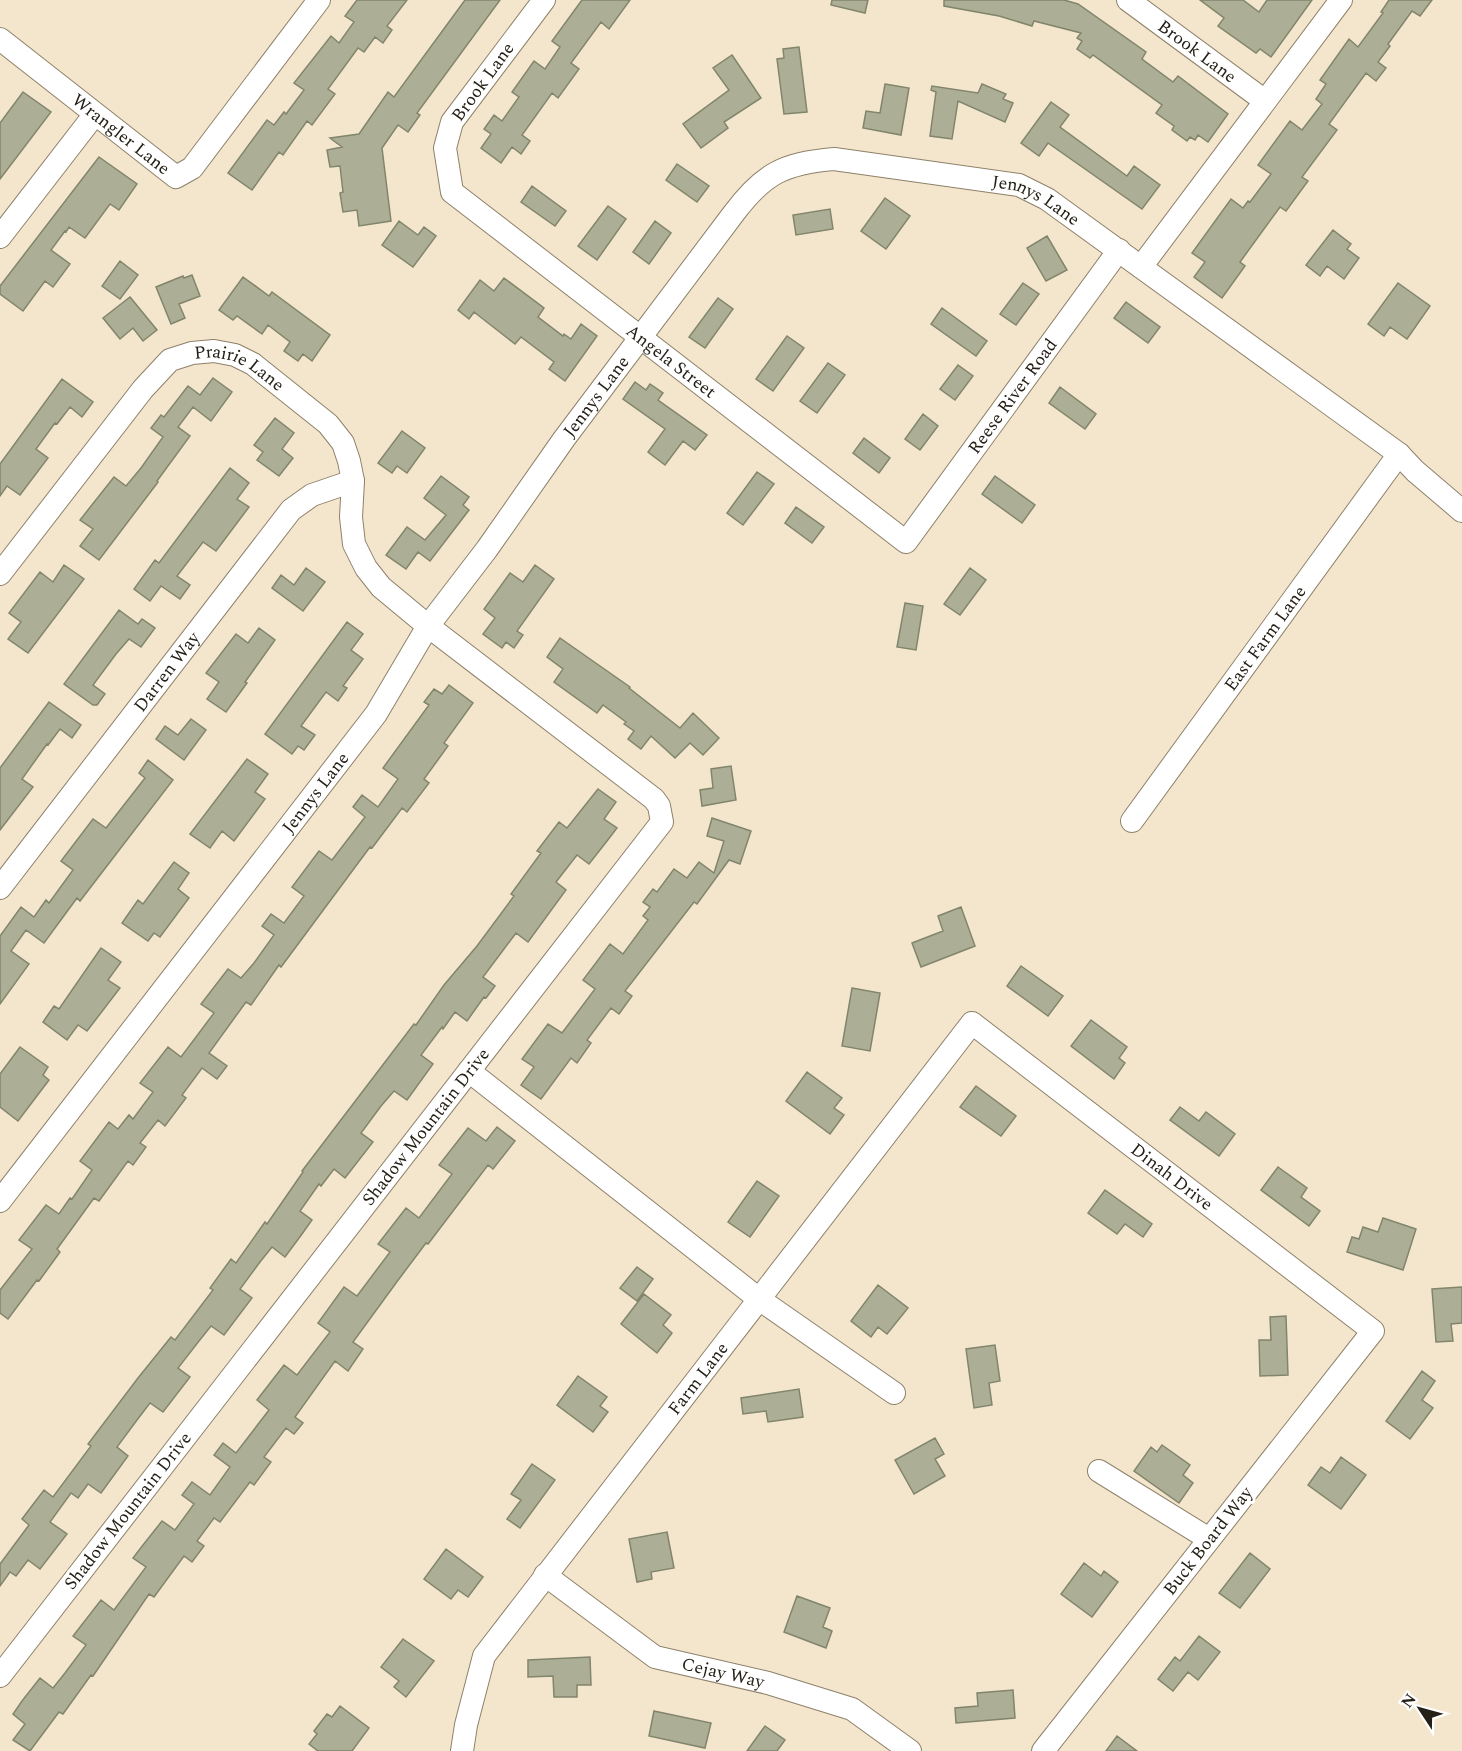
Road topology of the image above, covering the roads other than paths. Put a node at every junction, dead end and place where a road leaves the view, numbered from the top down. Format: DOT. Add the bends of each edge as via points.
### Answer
graph roads {
  1 [pos="319,0"];
  2 [pos="544,0"];
  3 [pos="1128,0"];
  4 [pos="1341,0"];
  5 [pos="0,39"];
  6 [pos="1265,100"];
  7 [pos="95,114"];
  8 [pos="449,173"];
  9 [pos="0,237"];
  10 [pos="1119,250"];
  11 [pos="1142,267"];
  12 [pos="641,338"];
  13 [pos="1399,454"];
  14 [pos="353,482"];
  15 [pos="1462,511"];
  16 [pos="906,542"];
  17 [pos="0,574"];
  18 [pos="428,626"];
  19 [pos="1132,821"];
  20 [pos="0,888"];
  21 [pos="972,1023"];
  22 [pos="469,1071"];
  23 [pos="0,1201"];
  24 [pos="759,1299"];
  25 [pos="1373,1331"];
  26 [pos="894,1393"];
  27 [pos="1099,1471"];
  28 [pos="1209,1539"];
  29 [pos="545,1575"];
  30 [pos="0,1676"];
  31 [pos="462,1751"];
  32 [pos="910,1751"];
  33 [pos="1043,1751"];
  1 -- 7 [label="street, Wrangler Lane" via="192,168 176,177"];
  2 -- 8 [label="street, Brook Lane" via="452,122 445,148"];
  3 -- 6 [label="street, Brook Lane"];
  4 -- 6 [label="street"];
  5 -- 7 [label="street, Wrangler Lane"];
  6 -- 11 [label="street"];
  7 -- 9 [label="street"];
  8 -- 12 [label="street, Angela Street" via="452,192"];
  10 -- 11 [label="street, Jennys Lane"];
  10 -- 12 [label="street, Jennys Lane" via="1019,184 834,159 803,162 782,169 748,195"];
  10 -- 16 [label="street, Reese River Road"];
  11 -- 13 [label="street, Jennys Lane"];
  12 -- 16 [label="street, Angela Street"];
  12 -- 18 [label="street, Jennys Lane"];
  13 -- 15 [label="street, Jennys Lane"];
  13 -- 19 [label="street, East Farm Lane"];
  14 -- 17 [label="street, Prairie Lane" via="343,443 320,417 253,364 214,351 192,353 170,360 143,389"];
  14 -- 18 [label="street, Prairie Lane" via="354,544 366,568 381,587"];
  14 -- 20 [label="street, Darren Way" via="312,495 291,510"];
  18 -- 22 [label="street, Shadow Mountain Drive" via="654,799 662,822"];
  18 -- 23 [label="street, Jennys Lane" via="376,714"];
  21 -- 24 [label="street, Farm Lane"];
  21 -- 25 [label="street, Dinah Drive"];
  22 -- 24 [label="street"];
  22 -- 30 [label="street, Shadow Mountain Drive"];
  24 -- 26 [label="street"];
  24 -- 29 [label="street, Farm Lane"];
  25 -- 28 [label="street, Buck Board Way"];
  27 -- 28 [label="street"];
  28 -- 33 [label="street, Buck Board Way"];
  29 -- 31 [label="street, Farm Lane" via="484,1656"];
  29 -- 32 [label="street, Cejay Way" via="655,1657 768,1683 852,1709"];
}
